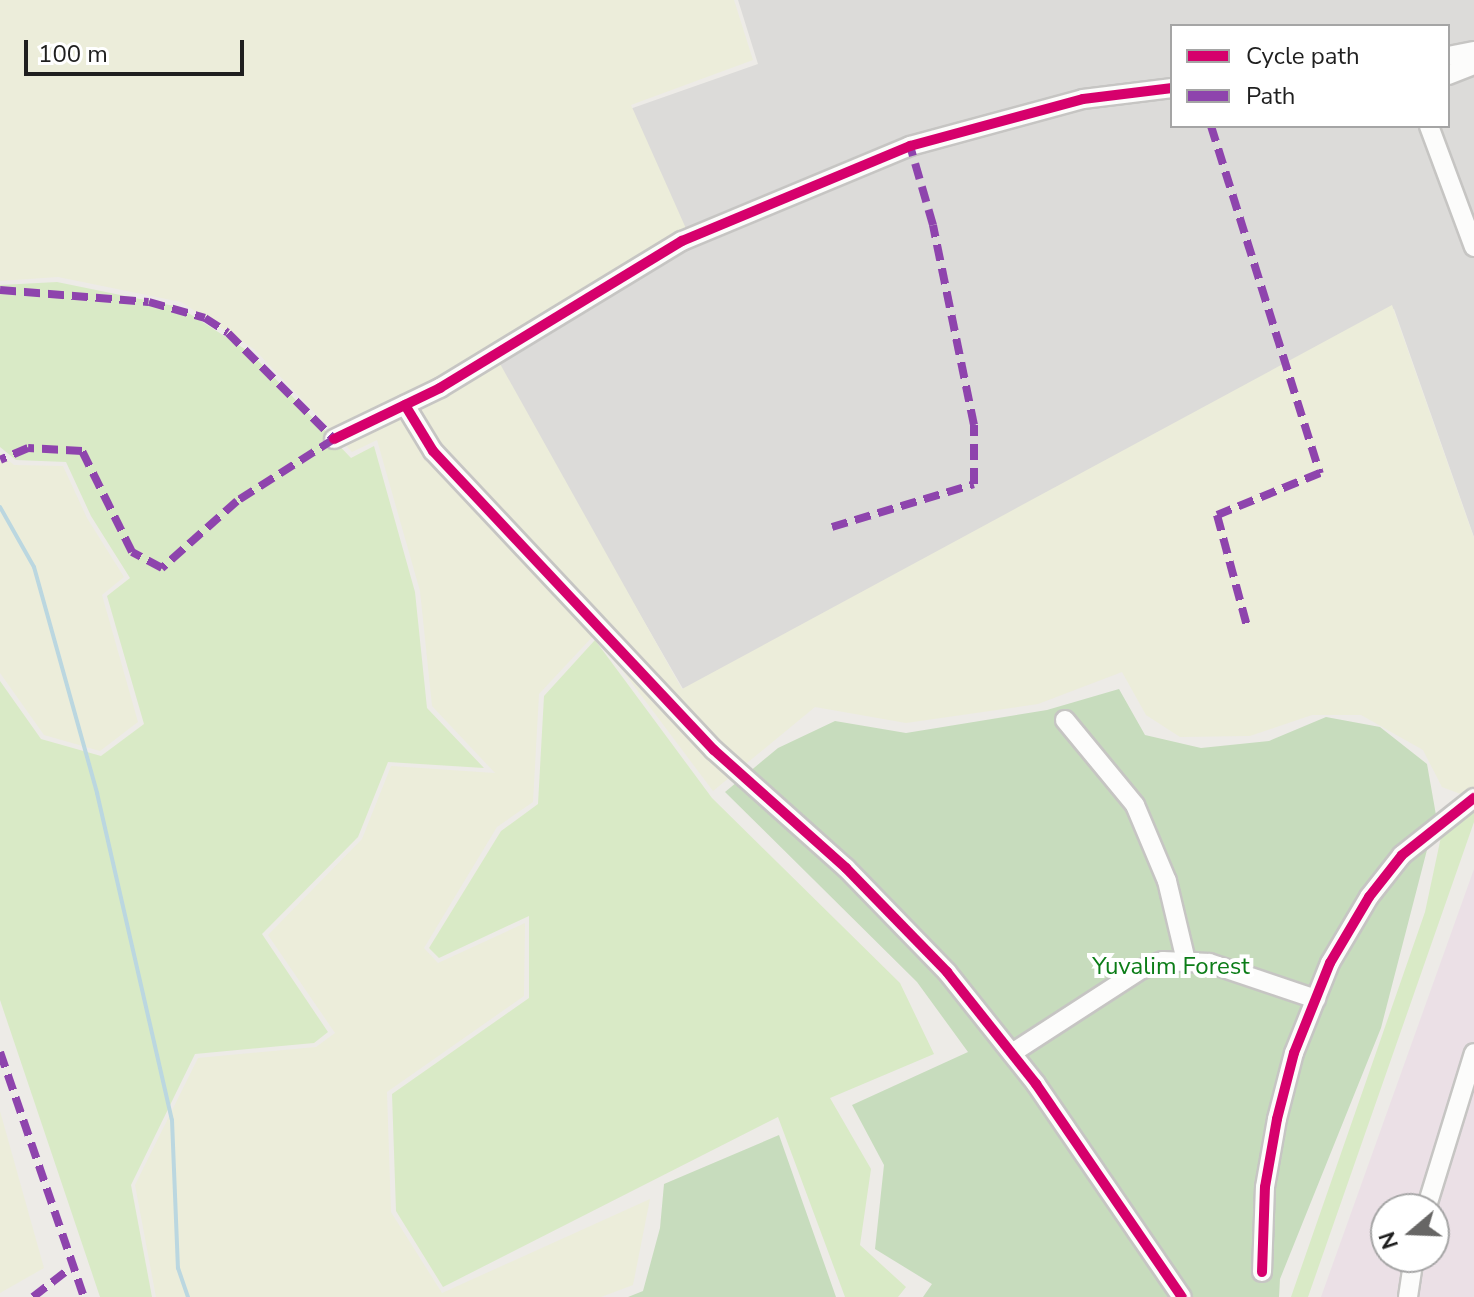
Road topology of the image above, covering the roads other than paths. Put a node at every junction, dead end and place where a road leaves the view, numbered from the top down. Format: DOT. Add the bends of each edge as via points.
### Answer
graph roads {
  1 [pos="1474,51"];
  2 [pos="1450,56"];
  3 [pos="1474,65"];
  4 [pos="1450,74"];
  5 [pos="1170,88"];
  6 [pos="1430,128"];
  7 [pos="1474,247"];
  8 [pos="405,405"];
  9 [pos="334,439"];
  10 [pos="1065,720"];
  11 [pos="1474,798"];
  12 [pos="1186,961"];
  13 [pos="1316,999"];
  14 [pos="1012,1053"];
  15 [pos="1474,1053"];
  16 [pos="1431,1193"];
  17 [pos="1262,1272"];
  18 [pos="1412,1273"];
  19 [pos="1182,1297"];
  20 [pos="1408,1297"];
  1 -- 2 [label="street"];
  3 -- 4 [label="street"];
  5 -- 8 [label="street" via="1083,99 910,146 682,241"];
  6 -- 7 [label="street"];
  8 -- 9 [label="street"];
  8 -- 14 [label="street" via="433,451 714,750 899,919"];
  10 -- 12 [label="street" via="1135,805 1167,881"];
  11 -- 13 [label="street" via="1402,855 1369,897"];
  12 -- 13 [label="street" via="1209,963"];
  12 -- 14 [label="street" via="1142,969"];
  13 -- 17 [label="street" via="1294,1053 1277,1119 1265,1187"];
  14 -- 19 [label="street"];
  15 -- 16 [label="street"];
  18 -- 20 [label="street"];
}
